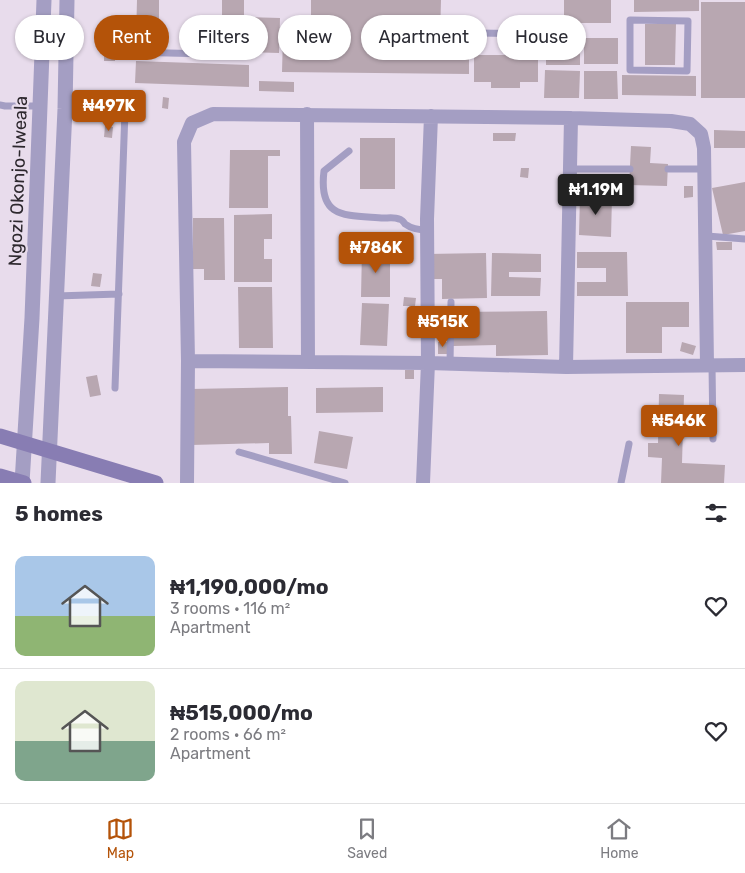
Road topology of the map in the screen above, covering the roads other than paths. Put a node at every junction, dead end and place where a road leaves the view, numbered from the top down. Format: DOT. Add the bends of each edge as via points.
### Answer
graph roads {
  1 [pos="44,0"];
  2 [pos="67,0"];
  3 [pos="630,20"];
  4 [pos="0,105"];
  5 [pos="40,106"];
  6 [pos="65,109"];
  7 [pos="307,114"];
  8 [pos="431,116"];
  9 [pos="572,118"];
  10 [pos="349,151"];
  11 [pos="570,169"];
  12 [pos="630,170"];
  13 [pos="668,170"];
  14 [pos="704,170"];
  15 [pos="427,230"];
  16 [pos="707,236"];
  17 [pos="745,239"];
  18 [pos="118,294"];
  19 [pos="56,296"];
  20 [pos="451,302"];
  21 [pos="188,361"];
  22 [pos="308,362"];
  23 [pos="428,363"];
  24 [pos="450,364"];
  25 [pos="709,365"];
  26 [pos="745,365"];
  27 [pos="566,367"];
  28 [pos="115,388"];
  29 [pos="0,436"];
  30 [pos="713,439"];
  31 [pos="25,444"];
  32 [pos="628,444"];
  33 [pos="50,451"];
  34 [pos="239,452"];
  35 [pos="0,476"];
  36 [pos="23,483"];
  37 [pos="48,483"];
  38 [pos="156,483"];
  39 [pos="187,483"];
  40 [pos="345,483"];
  41 [pos="423,483"];
  42 [pos="621,483"];
  1 -- 5 [label="street, Ngozi Okonjo-Iweala"];
  2 -- 6 [label="street"];
  3 -- 3 [label="lane" via="630,70 687,71 688,21"];
  4 -- 5 [label="lane"];
  5 -- 31 [label="street, Ngozi Okonjo-Iweala"];
  6 -- 18 [label="lane" via="125,111"];
  6 -- 19 [label="street"];
  7 -- 8 [label="street"];
  7 -- 21 [label="street" via="213,114 192,123 184,142"];
  7 -- 22 [label="street"];
  8 -- 9 [label="street"];
  8 -- 15 [label="street"];
  9 -- 11 [label="street"];
  9 -- 14 [label="street" via="690,124 701,134"];
  10 -- 15 [label="lane" via="324,171 324,199 330,208 345,214 400,219 407,226"];
  11 -- 12 [label="lane"];
  11 -- 27 [label="street"];
  13 -- 14 [label="lane"];
  14 -- 16 [label="street"];
  15 -- 23 [label="street"];
  16 -- 17 [label="lane"];
  16 -- 25 [label="street"];
  18 -- 19 [label="lane"];
  18 -- 28 [label="lane"];
  19 -- 33 [label="street"];
  20 -- 24 [label="lane"];
  21 -- 22 [label="street"];
  21 -- 39 [label="street"];
  22 -- 23 [label="street"];
  23 -- 24 [label="street"];
  23 -- 41 [label="street"];
  24 -- 27 [label="street"];
  25 -- 26 [label="street"];
  25 -- 27 [label="street"];
  25 -- 30 [label="lane"];
  29 -- 31 [label="main road"];
  31 -- 33 [label="main road"];
  31 -- 36 [label="street, Ngozi Okonjo-Iweala"];
  32 -- 42 [label="lane"];
  33 -- 37 [label="street"];
  33 -- 38 [label="main road"];
  34 -- 40 [label="lane"];
  35 -- 36 [label="main road"];
}
